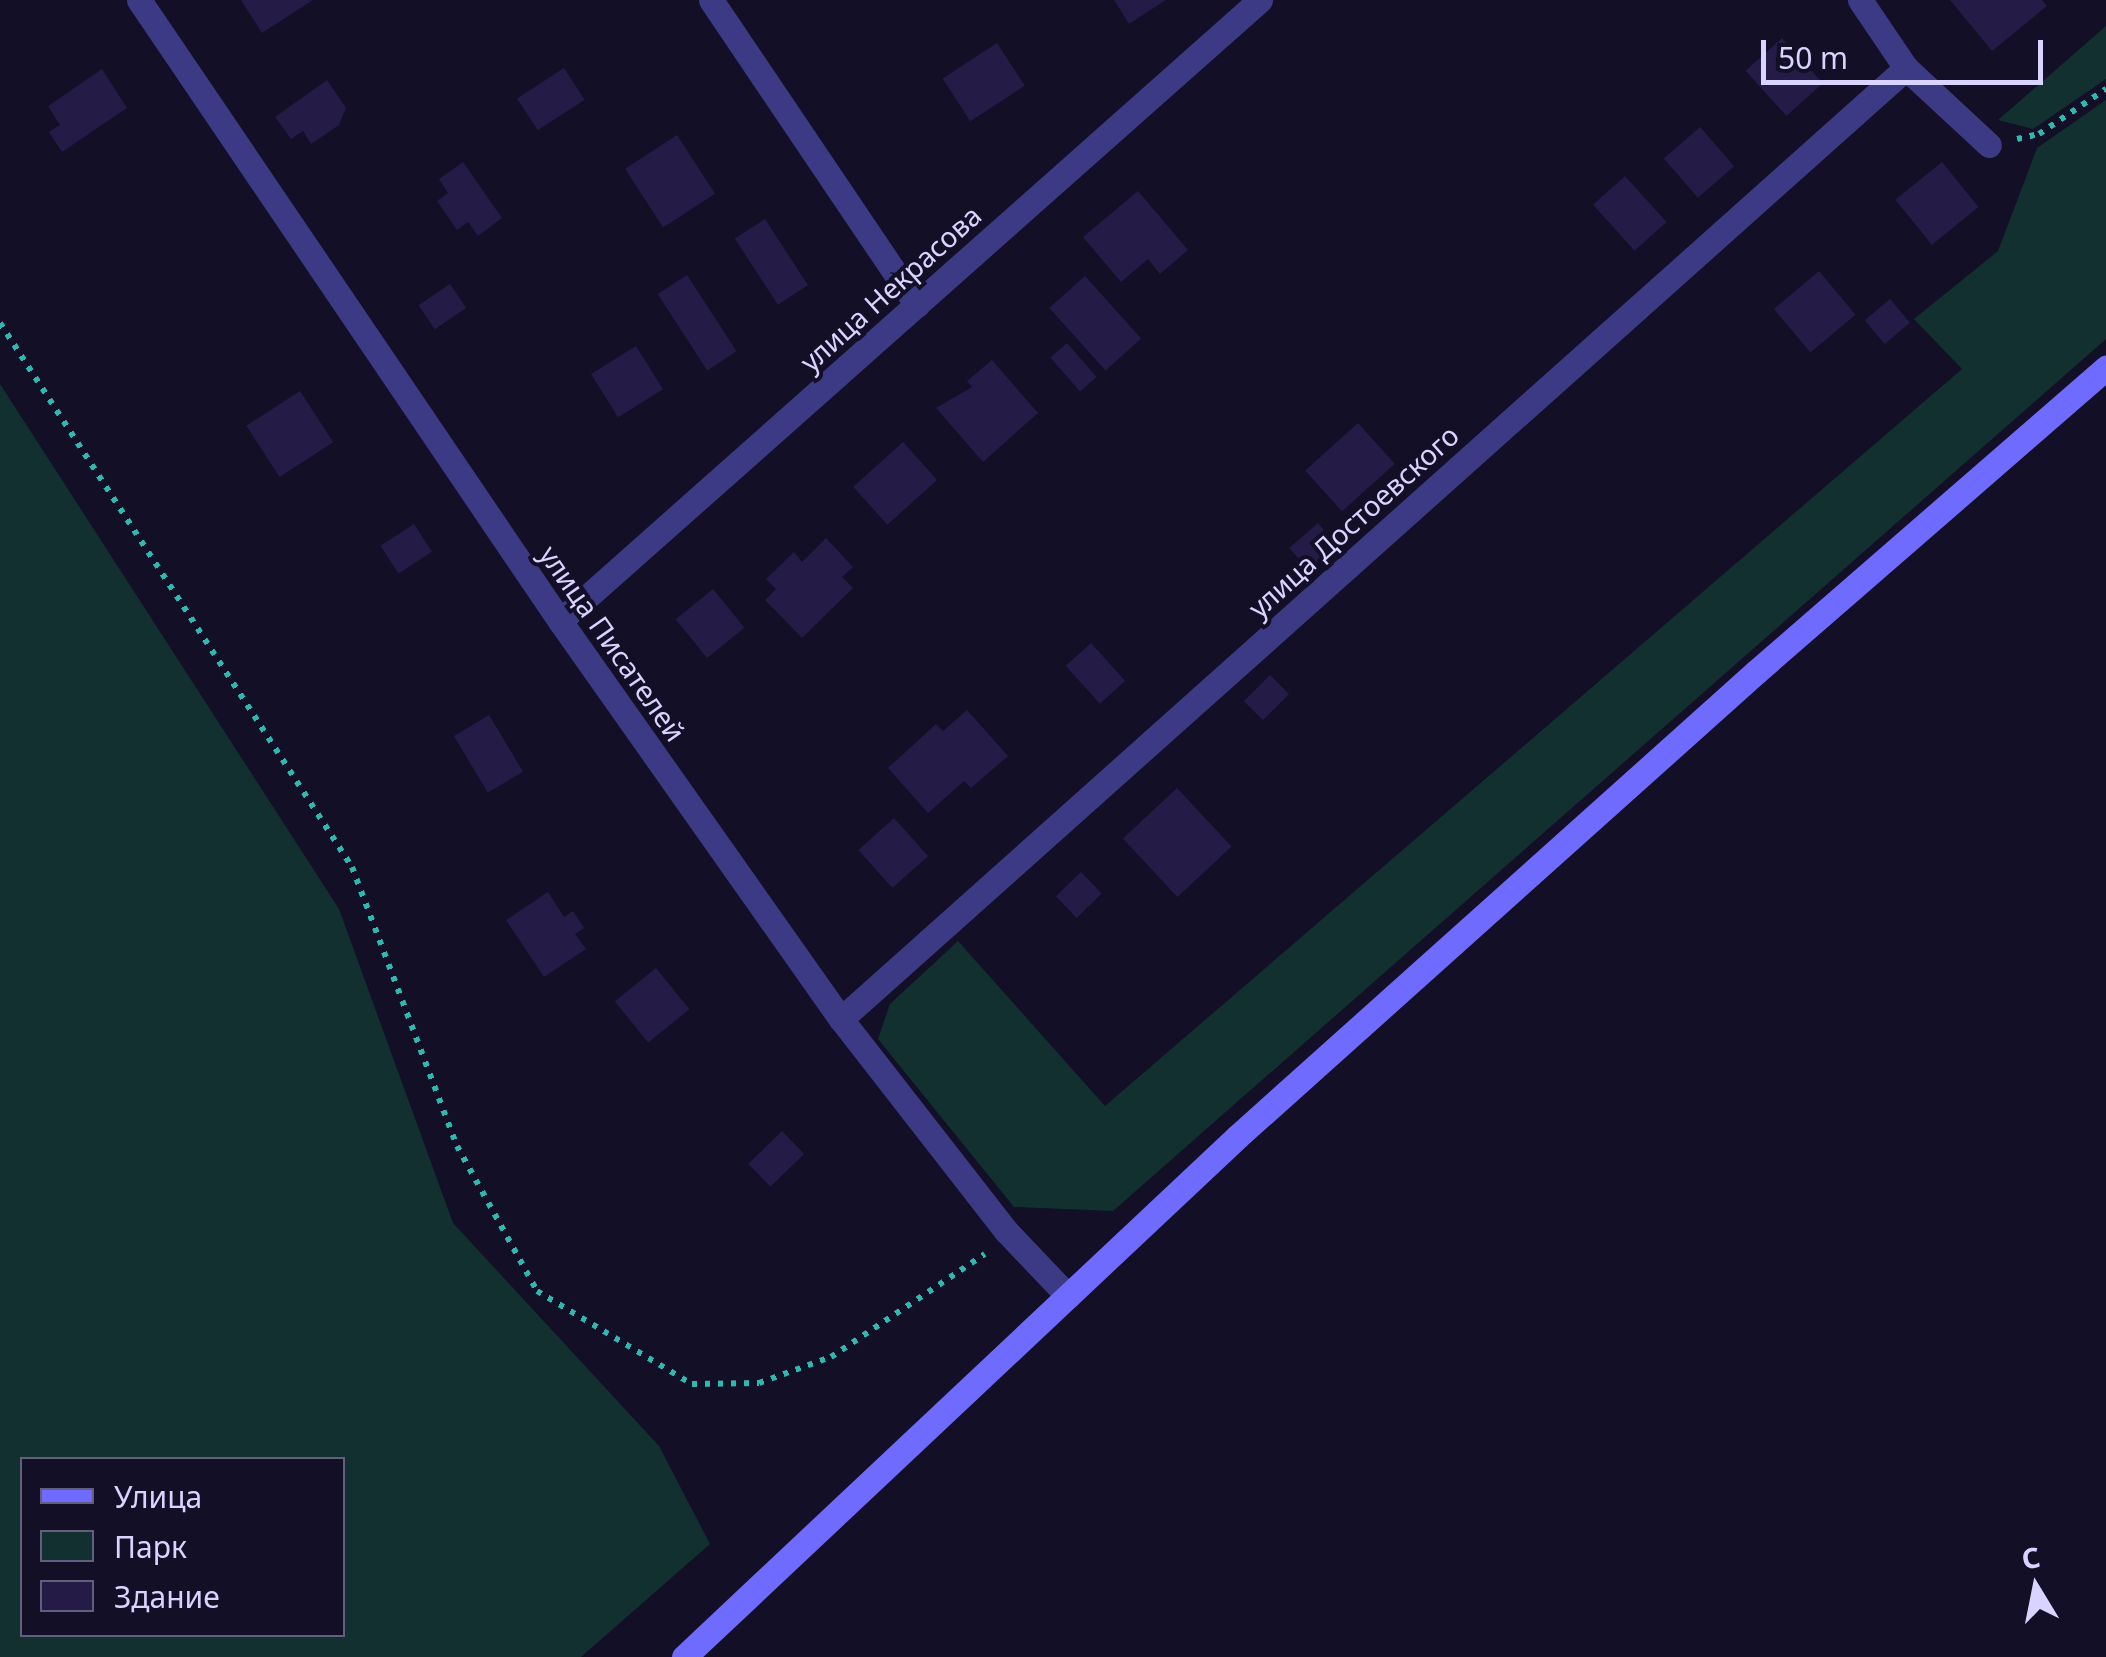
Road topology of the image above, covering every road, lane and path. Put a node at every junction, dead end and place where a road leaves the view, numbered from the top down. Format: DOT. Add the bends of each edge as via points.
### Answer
graph roads {
  1 [pos="140,0"];
  2 [pos="711,0"];
  3 [pos="1260,0"];
  4 [pos="1860,0"];
  5 [pos="1906,68"];
  6 [pos="2106,89"];
  7 [pos="1989,146"];
  8 [pos="917,304"];
  9 [pos="0,323"];
  10 [pos="2106,368"];
  11 [pos="560,621"];
  12 [pos="841,1019"];
  13 [pos="1006,1231"];
  14 [pos="1068,1296"];
  15 [pos="684,1657"];
  1 -- 11 [label="street, улица Писателей"];
  2 -- 8 [label="street"];
  3 -- 8 [label="street, улица Некрасова"];
  4 -- 5 [label="street"];
  5 -- 7 [label="street"];
  5 -- 12 [label="street, улица Достоевского"];
  6 -- 7 [label="path" via="2039,134"];
  8 -- 11 [label="street, улица Некрасова"];
  9 -- 13 [label="path" via="294,768 352,867 457,1146 538,1291 692,1384 758,1384 831,1357 973,1267"];
  10 -- 14 [label="street" via="1756,672"];
  11 -- 12 [label="street, улица Писателей"];
  12 -- 13 [label="street, улица Писателей"];
  13 -- 14 [label="street, улица Писателей"];
  14 -- 15 [label="street"];
}
